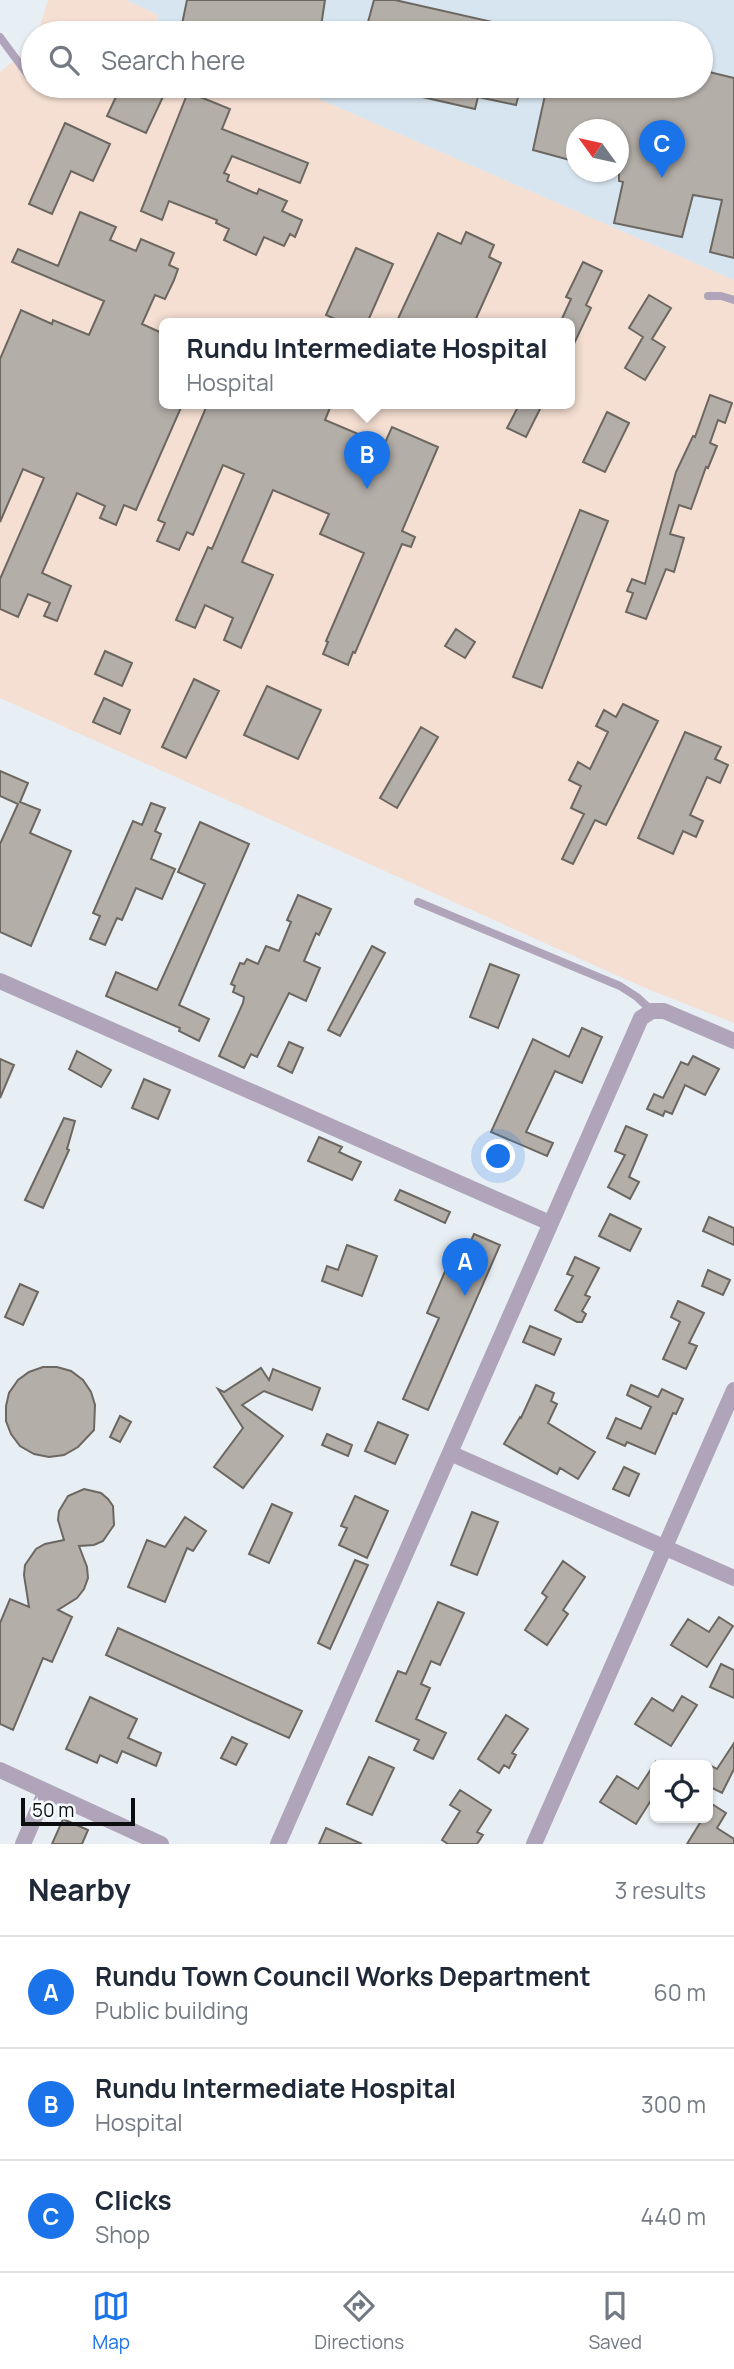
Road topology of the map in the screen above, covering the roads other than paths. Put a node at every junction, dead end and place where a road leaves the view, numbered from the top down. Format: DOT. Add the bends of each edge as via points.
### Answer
graph roads {
  1 [pos="0,37"];
  2 [pos="21,66"];
  3 [pos="708,296"];
  4 [pos="734,300"];
  5 [pos="418,902"];
  6 [pos="0,981"];
  7 [pos="652,1011"];
  8 [pos="734,1041"];
  9 [pos="550,1223"];
  10 [pos="734,1390"];
  11 [pos="450,1452"];
  12 [pos="665,1548"];
  13 [pos="734,1578"];
  14 [pos="0,1770"];
  15 [pos="46,1791"];
  16 [pos="23,1844"];
  17 [pos="161,1844"];
  18 [pos="278,1844"];
  19 [pos="534,1844"];
  1 -- 2 [label="lane"];
  3 -- 4 [label="lane"];
  5 -- 7 [label="lane" via="620,986"];
  6 -- 9 [label="street"];
  7 -- 8 [label="street"];
  7 -- 9 [label="street" via="641,1018"];
  9 -- 11 [label="street"];
  10 -- 12 [label="street"];
  11 -- 12 [label="street"];
  11 -- 18 [label="street"];
  12 -- 13 [label="street"];
  12 -- 19 [label="street"];
  14 -- 15 [label="street"];
  15 -- 16 [label="street"];
  15 -- 17 [label="street"];
}
